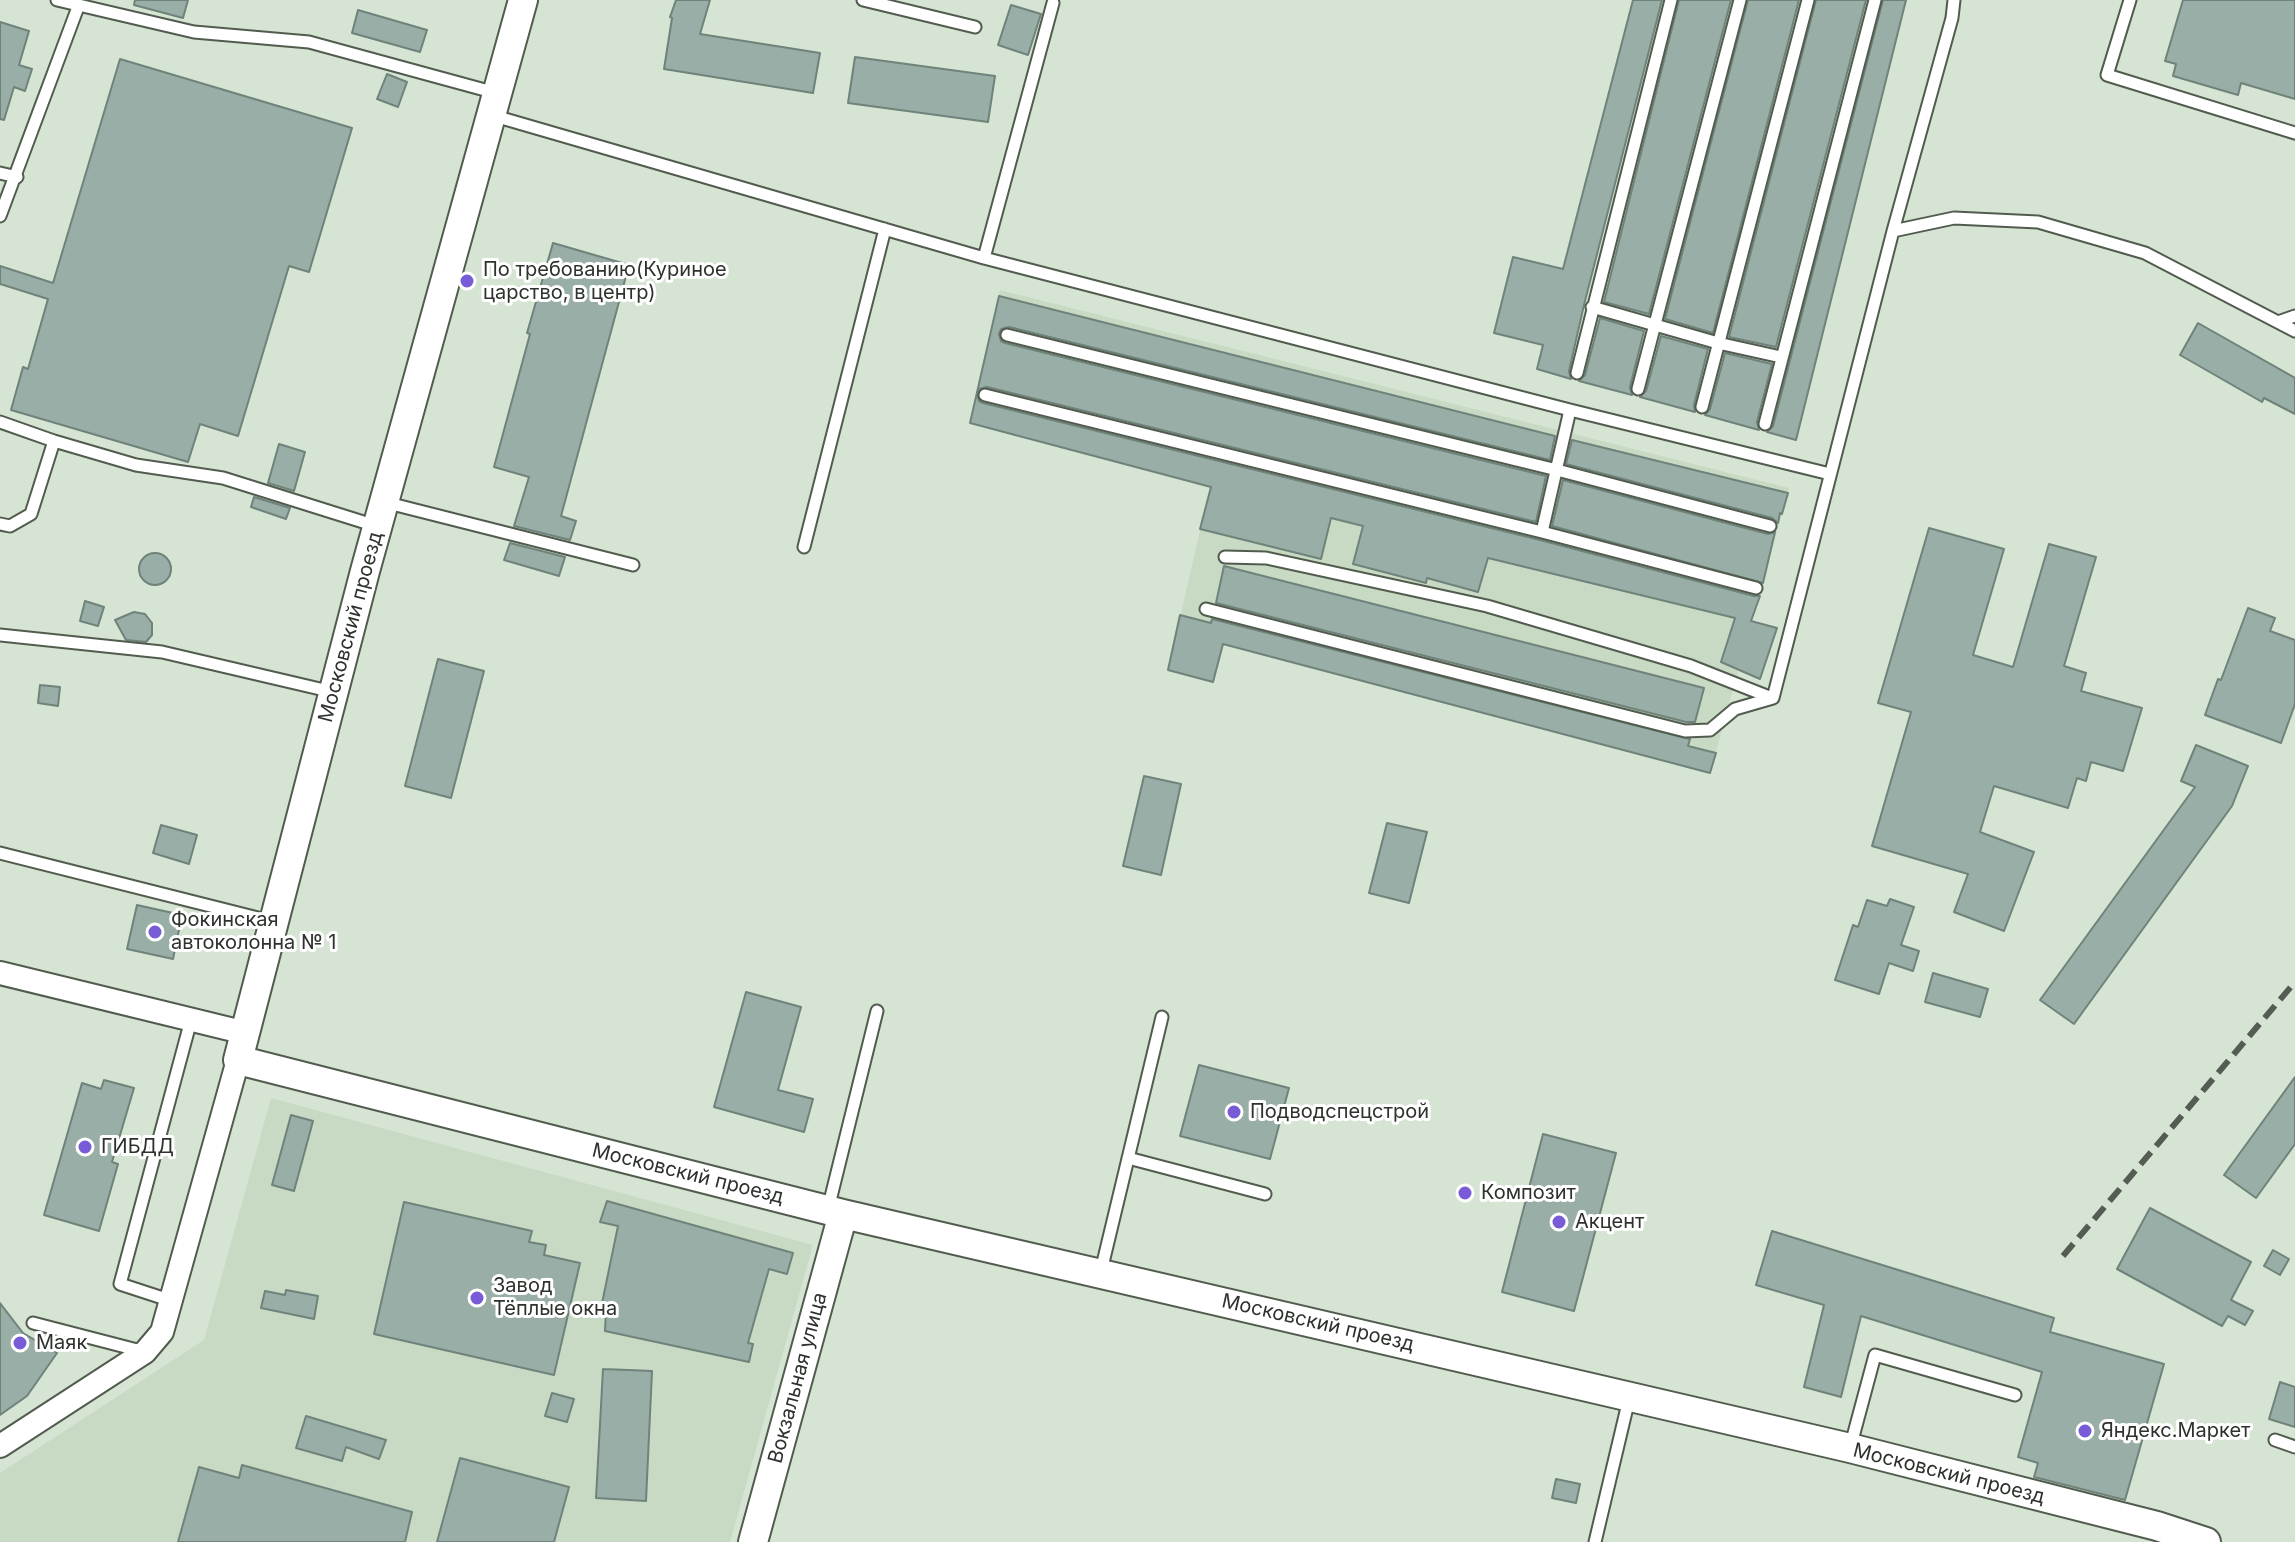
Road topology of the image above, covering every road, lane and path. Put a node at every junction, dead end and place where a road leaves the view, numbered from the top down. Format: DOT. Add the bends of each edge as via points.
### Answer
graph roads {
  1 [pos="57,0"];
  2 [pos="523,0"];
  3 [pos="863,0"];
  4 [pos="1671,0"];
  5 [pos="1740,0"];
  6 [pos="1808,0"];
  7 [pos="1875,0"];
  8 [pos="1954,0"];
  9 [pos="2130,0"];
  10 [pos="878,2"];
  11 [pos="1053,3"];
  12 [pos="78,7"];
  13 [pos="975,27"];
  14 [pos="494,104"];
  15 [pos="2295,133"];
  16 [pos="0,173"];
  17 [pos="17,177"];
  18 [pos="0,216"];
  19 [pos="885,229"];
  20 [pos="1893,231"];
  21 [pos="984,258"];
  22 [pos="1592,307"];
  23 [pos="2295,316"];
  24 [pos="2278,322"];
  25 [pos="1655,326"];
  26 [pos="2295,331"];
  27 [pos="1007,335"];
  28 [pos="1718,343"];
  29 [pos="1781,357"];
  30 [pos="1577,373"];
  31 [pos="1638,389"];
  32 [pos="985,395"];
  33 [pos="1702,407"];
  34 [pos="1570,410"];
  35 [pos="0,422"];
  36 [pos="1765,424"];
  37 [pos="54,441"];
  38 [pos="1557,470"];
  39 [pos="1830,474"];
  40 [pos="380,514"];
  41 [pos="0,524"];
  42 [pos="1770,526"];
  43 [pos="1542,532"];
  44 [pos="804,547"];
  45 [pos="1225,557"];
  46 [pos="633,565"];
  47 [pos="1756,588"];
  48 [pos="1206,609"];
  49 [pos="0,635"];
  50 [pos="333,692"];
  51 [pos="1773,698"];
  52 [pos="0,853"];
  53 [pos="274,922"];
  54 [pos="0,973"];
  55 [pos="877,1011"];
  56 [pos="1162,1017"];
  57 [pos="191,1020"];
  58 [pos="242,1046"];
  59 [pos="1128,1158"];
  60 [pos="1265,1194"];
  61 [pos="835,1212"];
  62 [pos="1101,1272"];
  63 [pos="172,1301"];
  64 [pos="33,1323"];
  65 [pos="145,1352"];
  66 [pos="2015,1395"];
  67 [pos="1630,1396"];
  68 [pos="2275,1440"];
  69 [pos="0,1446"];
  70 [pos="2295,1447"];
  71 [pos="1850,1448"];
  72 [pos="753,1542"];
  73 [pos="1595,1542"];
  74 [pos="2206,1542"];
  1 -- 12 [label="lane"];
  2 -- 14 [label="street, Московский проезд"];
  3 -- 10 [label="lane"];
  4 -- 22 [label="lane"];
  5 -- 25 [label="lane"];
  6 -- 28 [label="lane"];
  7 -- 29 [label="lane"];
  8 -- 20 [label="lane"];
  9 -- 15 [label="lane" via="2107,75"];
  10 -- 13 [label="lane"];
  11 -- 21 [label="lane"];
  12 -- 14 [label="lane" via="194,32 309,42"];
  12 -- 17 [label="lane"];
  14 -- 19 [label="lane"];
  14 -- 40 [label="street, Московский проезд"];
  16 -- 17 [label="lane"];
  17 -- 18 [label="lane"];
  19 -- 21 [label="lane"];
  19 -- 44 [label="lane"];
  20 -- 24 [label="lane" via="1954,218 2038,222 2145,253"];
  20 -- 39 [label="lane"];
  21 -- 34 [label="lane"];
  22 -- 25 [label="lane"];
  22 -- 30 [label="lane"];
  23 -- 24 [label="lane"];
  24 -- 26 [label="lane"];
  25 -- 28 [label="lane"];
  25 -- 31 [label="lane"];
  27 -- 38 [label="lane"];
  28 -- 29 [label="lane"];
  28 -- 33 [label="lane"];
  29 -- 36 [label="lane"];
  32 -- 43 [label="lane"];
  34 -- 38 [label="lane"];
  34 -- 39 [label="lane"];
  35 -- 37 [label="lane"];
  37 -- 40 [label="lane" via="136,465 223,478"];
  37 -- 41 [label="lane" via="31,514 10,526"];
  38 -- 42 [label="lane"];
  38 -- 43 [label="lane"];
  39 -- 51 [label="lane"];
  40 -- 46 [label="lane"];
  40 -- 50 [label="street, Московский проезд"];
  43 -- 47 [label="lane"];
  45 -- 51 [label="lane" via="1266,558 1487,606 1691,666"];
  48 -- 51 [label="lane" via="1685,731 1710,730 1735,709"];
  49 -- 50 [label="lane" via="162,652"];
  50 -- 53 [label="street, Московский проезд"];
  52 -- 53 [label="lane"];
  53 -- 58 [label="street, Московский проезд"];
  54 -- 57 [label="street"];
  55 -- 61 [label="lane"];
  56 -- 59 [label="lane"];
  57 -- 58 [label="street"];
  57 -- 63 [label="lane" via="120,1284"];
  58 -- 61 [label="street, Московский проезд"];
  58 -- 63 [label="street"];
  59 -- 60 [label="lane"];
  59 -- 62 [label="lane"];
  61 -- 62 [label="street, Московский проезд"];
  61 -- 72 [label="street, Вокзальная улица"];
  62 -- 67 [label="street, Московский проезд"];
  63 -- 65 [label="street" via="162,1332"];
  64 -- 65 [label="lane"];
  65 -- 69 [label="street"];
  66 -- 71 [label="lane" via="1875,1355"];
  67 -- 71 [label="street, Московский проезд"];
  67 -- 73 [label="lane"];
  68 -- 70 [label="lane"];
  71 -- 74 [label="street, Московский проезд"];
}
